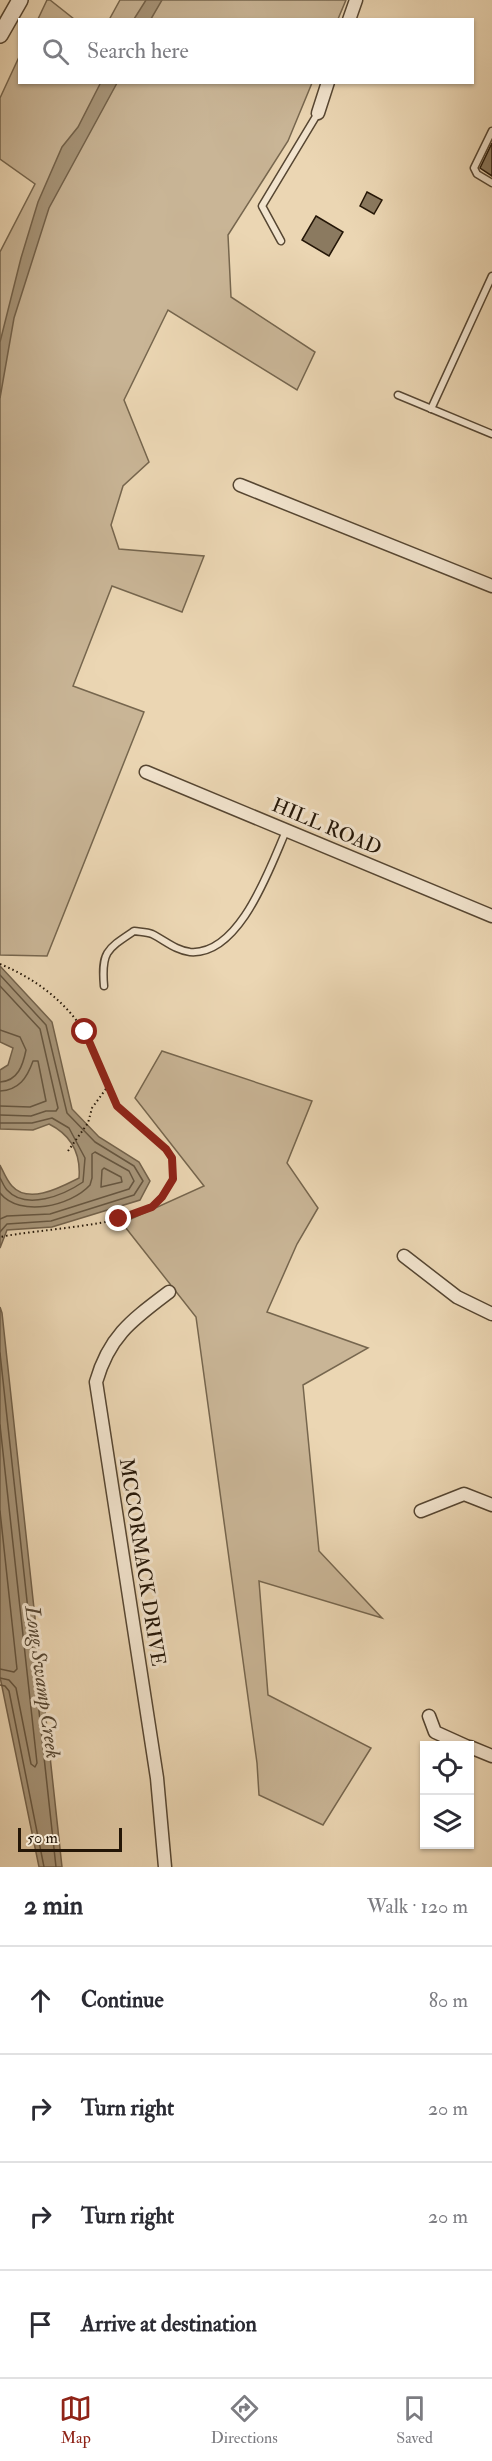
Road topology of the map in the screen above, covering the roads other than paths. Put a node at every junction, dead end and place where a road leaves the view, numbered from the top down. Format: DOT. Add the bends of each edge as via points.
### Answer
graph roads {
  1 [pos="20,0"];
  2 [pos="356,0"];
  3 [pos="350,18"];
  4 [pos="0,35"];
  5 [pos="327,84"];
  6 [pos="318,113"];
  7 [pos="492,132"];
  8 [pos="492,183"];
  9 [pos="281,241"];
  10 [pos="492,276"];
  11 [pos="398,395"];
  12 [pos="431,409"];
  13 [pos="492,434"];
  14 [pos="240,485"];
  15 [pos="492,586"];
  16 [pos="146,771"];
  17 [pos="286,830"];
  18 [pos="492,916"];
  19 [pos="104,986"];
  20 [pos="404,1256"];
  21 [pos="169,1292"];
  22 [pos="492,1312"];
  23 [pos="492,1505"];
  24 [pos="421,1511"];
  25 [pos="429,1716"];
  26 [pos="456,1741"];
  27 [pos="474,1748"];
  28 [pos="492,1756"];
  29 [pos="165,1867"];
  1 -- 4 [label="street"];
  2 -- 3 [label="street"];
  5 -- 6 [label="street"];
  6 -- 9 [label="lane" via="262,206"];
  7 -- 8 [label="lane" via="474,168"];
  10 -- 12 [label="lane"];
  11 -- 12 [label="lane"];
  12 -- 13 [label="lane"];
  14 -- 15 [label="street"];
  16 -- 17 [label="street, HILL ROAD"];
  17 -- 18 [label="street, HILL ROAD"];
  17 -- 19 [label="lane" via="236,931 205,951 189,952 151,933 134,931 112,945 102,963"];
  20 -- 22 [label="street" via="457,1297"];
  21 -- 29 [label="street, MCCORMACK DRIVE" via="139,1315 110,1346 96,1382 157,1778"];
  23 -- 24 [label="street" via="464,1494"];
  25 -- 26 [label="street" via="435,1732"];
  27 -- 28 [label="street"];
}
